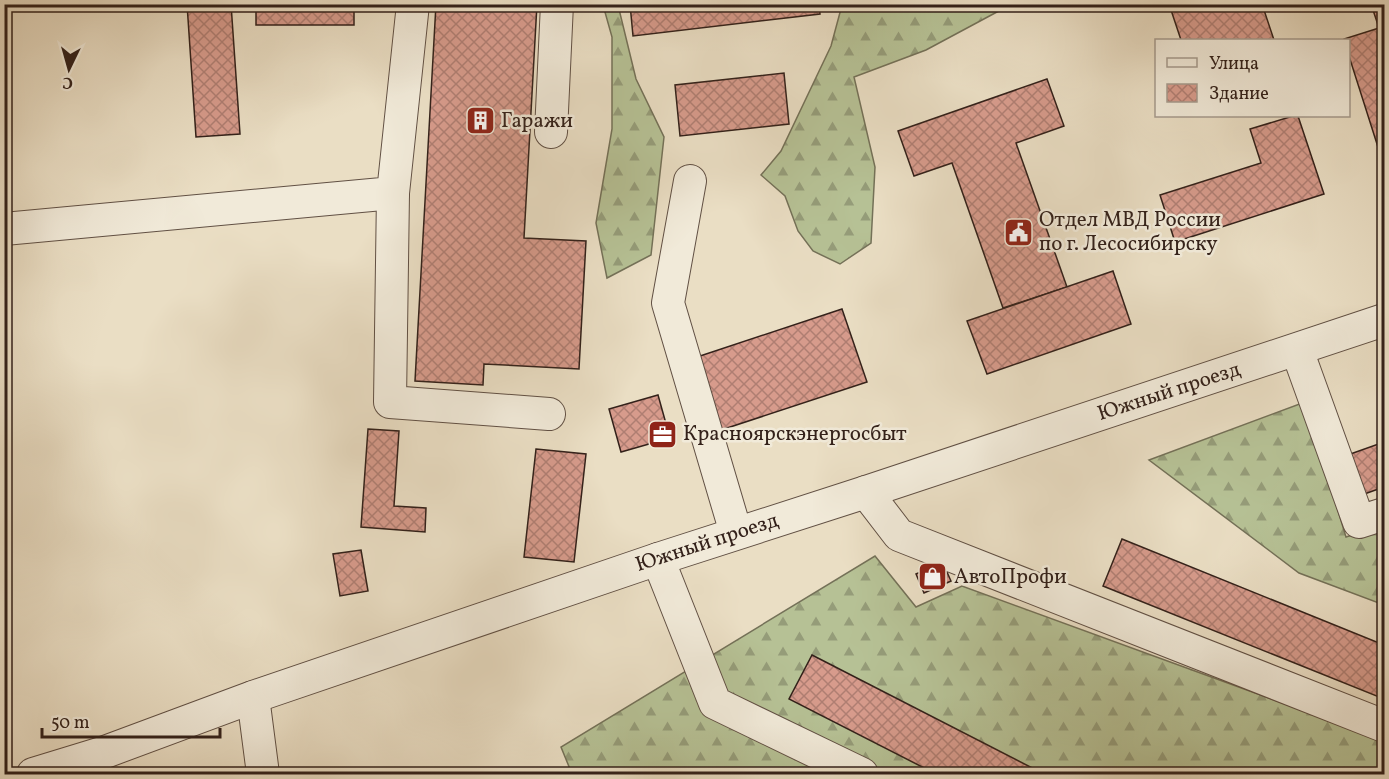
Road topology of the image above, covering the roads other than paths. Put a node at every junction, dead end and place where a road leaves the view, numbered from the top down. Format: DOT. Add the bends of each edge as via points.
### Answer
graph roads {
  1 [pos="413,4"];
  2 [pos="557,4"];
  3 [pos="551,132"];
  4 [pos="690,181"];
  5 [pos="393,193"];
  6 [pos="4,228"];
  7 [pos="1384,321"];
  8 [pos="1297,350"];
  9 [pos="549,414"];
  10 [pos="866,492"];
  11 [pos="1384,514"];
  12 [pos="736,533"];
  13 [pos="658,559"];
  14 [pos="253,697"];
  15 [pos="1384,726"];
  16 [pos="33,774"];
  17 [pos="262,774"];
  18 [pos="862,774"];
  1 -- 5 [label="street"];
  2 -- 3 [label="street"];
  4 -- 12 [label="street" via="668,303"];
  5 -- 6 [label="street"];
  5 -- 9 [label="street" via="390,402"];
  7 -- 8 [label="street, Южный проезд"];
  8 -- 10 [label="street, Южный проезд"];
  8 -- 11 [label="street" via="1359,522"];
  10 -- 12 [label="street, Южный проезд"];
  10 -- 15 [label="street" via="899,535"];
  12 -- 13 [label="street, Южный проезд"];
  13 -- 14 [label="street, Южный проезд"];
  13 -- 18 [label="street" via="715,703"];
  14 -- 16 [label="street, Южный проезд" via="105,752"];
  14 -- 17 [label="street"];
}
